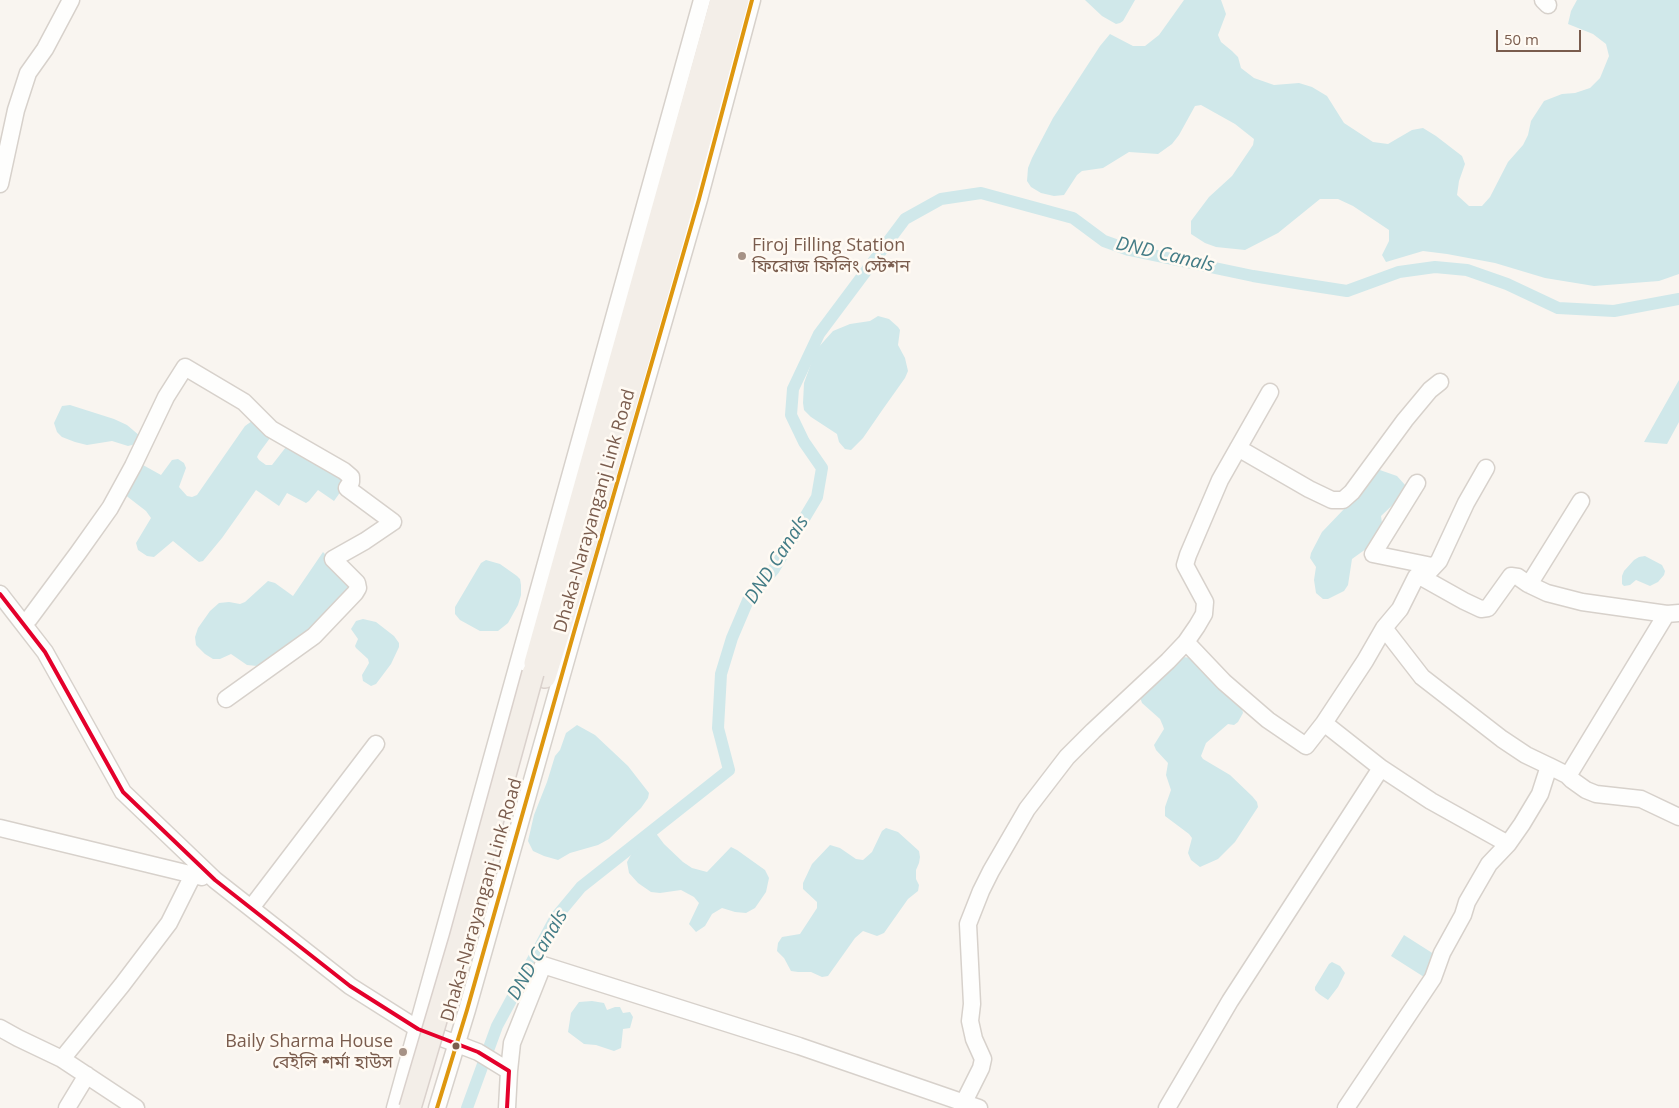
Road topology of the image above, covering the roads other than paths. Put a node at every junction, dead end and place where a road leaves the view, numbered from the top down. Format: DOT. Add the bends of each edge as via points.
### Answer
graph roads {
  1 [pos="71,0"];
  2 [pos="702,0"];
  3 [pos="721,0"];
  4 [pos="738,0"];
  5 [pos="752,0"];
  6 [pos="739,25"];
  7 [pos="691,74"];
  8 [pos="0,184"];
  9 [pos="641,317"];
  10 [pos="1440,382"];
  11 [pos="1270,392"];
  12 [pos="1238,448"];
  13 [pos="1486,468"];
  14 [pos="1417,483"];
  15 [pos="1581,501"];
  16 [pos="1428,572"];
  17 [pos="1528,584"];
  18 [pos="0,594"];
  19 [pos="1673,613"];
  20 [pos="28,619"];
  21 [pos="553,625"];
  22 [pos="1384,628"];
  23 [pos="1186,642"];
  24 [pos="539,675"];
  25 [pos="226,698"];
  26 [pos="1324,723"];
  27 [pos="376,744"];
  28 [pos="1549,766"];
  29 [pos="1381,768"];
  30 [pos="1567,775"];
  31 [pos="1679,817"];
  32 [pos="0,828"];
  33 [pos="1508,844"];
  34 [pos="193,875"];
  35 [pos="214,880"];
  36 [pos="251,908"];
  37 [pos="0,1028"];
  38 [pos="418,1029"];
  39 [pos="456,1043"];
  40 [pos="62,1059"];
  41 [pos="504,1068"];
  42 [pos="87,1075"];
  43 [pos="944,1102"];
  44 [pos="972,1105"];
  45 [pos="67,1108"];
  46 [pos="136,1108"];
  47 [pos="395,1108"];
  48 [pos="410,1108"];
  49 [pos="424,1108"];
  50 [pos="437,1108"];
  51 [pos="507,1108"];
  52 [pos="1166,1108"];
  53 [pos="1346,1108"];
  1 -- 8 [label="street" via="28,73 16,110"];
  2 -- 7 [label="street"];
  3 -- 7 [label="main road, Dhaka-Narayanganj Link Road"];
  4 -- 6 [label="main road, Dhaka-Narayanganj Link Road"];
  5 -- 6 [label="street"];
  6 -- 9 [label="main road, Dhaka-Narayanganj Link Road"];
  7 -- 9 [label="main road, Dhaka-Narayanganj Link Road"];
  9 -- 21 [label="main road, Dhaka-Narayanganj Link Road"];
  9 -- 21 [label="street"];
  10 -- 12 [label="street" via="1404,420 1343,500 1332,500 1309,489"];
  11 -- 12 [label="street"];
  12 -- 23 [label="street" via="1220,480 1188,555 1186,566 1205,602 1204,614"];
  13 -- 16 [label="street" via="1439,561"];
  14 -- 16 [label="street" via="1373,554"];
  15 -- 17 [label="street"];
  16 -- 17 [label="street" via="1481,609 1488,608 1511,576"];
  16 -- 22 [label="street" via="1416,577 1400,609"];
  17 -- 19 [label="street" via="1547,593 1582,602"];
  18 -- 35 [label="street" via="45,652 123,792"];
  19 -- 30 [label="street"];
  20 -- 25 [label="street" via="110,508 166,396 185,367 244,402 271,429 344,471 351,477 347,488 393,522 333,558 357,583 358,588 352,597 314,636"];
  21 -- 24 [label="main road, Dhaka-Narayanganj Link Road"];
  21 -- 38 [label="street"];
  21 -- 39 [label="street"];
  22 -- 26 [label="street"];
  22 -- 28 [label="street" via="1422,677 1502,739"];
  23 -- 26 [label="street" via="1224,682 1268,720 1306,746"];
  23 -- 44 [label="street" via="1067,757 1028,809 981,891 968,924 970,1021 983,1059"];
  24 -- 48 [label="main road, Dhaka-Narayanganj Link Road, bridge"];
  24 -- 49 [label="main road, Dhaka-Narayanganj Link Road"];
  26 -- 29 [label="street"];
  27 -- 36 [label="street"];
  28 -- 30 [label="street"];
  28 -- 33 [label="street" via="1540,794"];
  29 -- 33 [label="street" via="1431,801"];
  29 -- 52 [label="street" via="1230,1001"];
  30 -- 31 [label="street" via="1596,794 1641,799"];
  32 -- 34 [label="street"];
  33 -- 53 [label="street" via="1489,864 1467,902 1433,978"];
  34 -- 35 [label="street"];
  34 -- 40 [label="street" via="169,924"];
  35 -- 36 [label="street"];
  36 -- 38 [label="street" via="350,986"];
  37 -- 40 [label="street"];
  38 -- 39 [label="street"];
  38 -- 47 [label="street"];
  39 -- 41 [label="street"];
  39 -- 50 [label="street"];
  40 -- 42 [label="street"];
  41 -- 43 [label="street" via="543,965 799,1046"];
  41 -- 51 [label="street"];
  42 -- 45 [label="street"];
  42 -- 46 [label="street"];
  43 -- 44 [label="street"];
}
